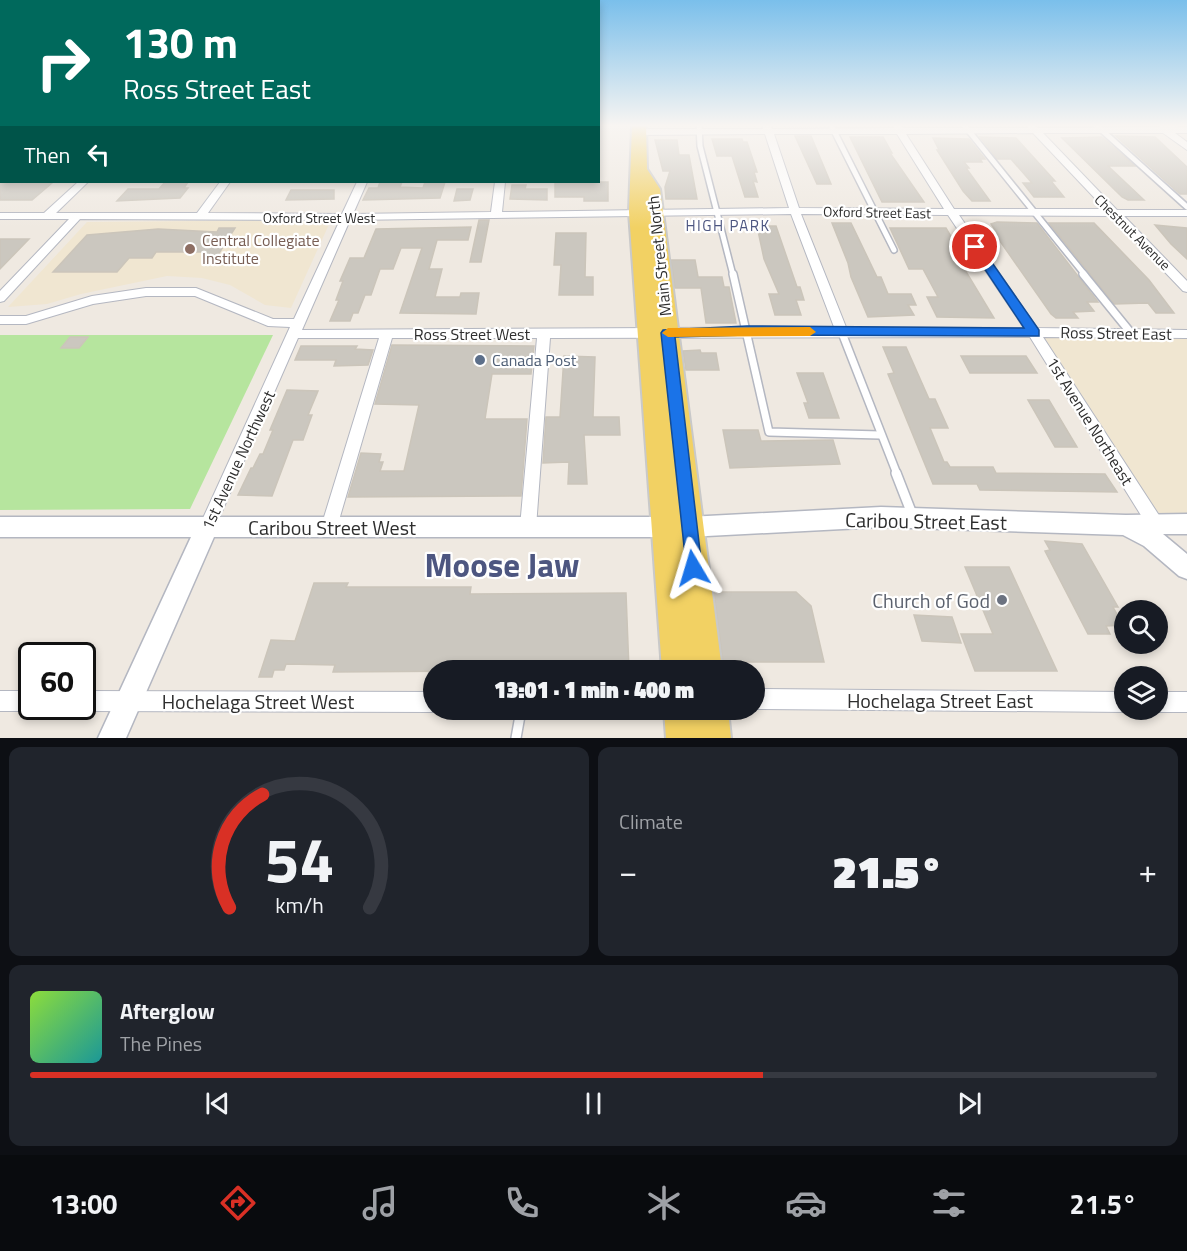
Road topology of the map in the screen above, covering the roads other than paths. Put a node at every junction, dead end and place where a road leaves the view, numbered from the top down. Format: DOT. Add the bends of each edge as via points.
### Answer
graph roads {
  1 [pos="641,159"];
  2 [pos="703,159"];
  3 [pos="778,159"];
  4 [pos="848,159"];
  5 [pos="918,159"];
  6 [pos="992,159"];
  7 [pos="1062,159"];
  8 [pos="1135,159"];
  9 [pos="82,183"];
  10 [pos="224,183"];
  11 [pos="362,183"];
  12 [pos="500,183"];
  13 [pos="1187,207"];
  14 [pos="795,211"];
  15 [pos="1111,211"];
  16 [pos="875,212"];
  17 [pos="647,213"];
  18 [pos="717,213"];
  19 [pos="952,213"];
  20 [pos="1187,213"];
  21 [pos="496,214"];
  22 [pos="1036,214"];
  23 [pos="0,216"];
  24 [pos="47,216"];
  25 [pos="200,217"];
  26 [pos="347,217"];
  27 [pos="76,218"];
  28 [pos="894,250"];
  29 [pos="1187,288"];
  30 [pos="0,298"];
  31 [pos="0,320"];
  32 [pos="297,329"];
  33 [pos="747,330"];
  34 [pos="842,333"];
  35 [pos="1034,333"];
  36 [pos="1131,333"];
  37 [pos="387,334"];
  38 [pos="544,334"];
  39 [pos="658,334"];
  40 [pos="1187,334"];
  41 [pos="880,435"];
  42 [pos="914,519"];
  43 [pos="1155,524"];
  44 [pos="1187,524"];
  45 [pos="1126,525"];
  46 [pos="0,527"];
  47 [pos="207,527"];
  48 [pos="329,527"];
  49 [pos="528,527"];
  50 [pos="676,527"];
  51 [pos="1187,567"];
  52 [pos="678,660"];
  53 [pos="704,660"];
  54 [pos="765,699"];
  55 [pos="0,701"];
  56 [pos="18,701"];
  57 [pos="96,701"];
  58 [pos="129,701"];
  59 [pos="423,702"];
  60 [pos="1114,702"];
  61 [pos="1168,702"];
  62 [pos="1187,702"];
  63 [pos="520,720"];
  64 [pos="682,720"];
  65 [pos="712,720"];
  66 [pos="112,738"];
  67 [pos="516,738"];
  68 [pos="683,738"];
  69 [pos="714,738"];
  1 -- 17 [label="main road, Main Street North" via="637,189"];
  2 -- 18 [label="lane"];
  3 -- 14 [label="street"];
  4 -- 16 [label="lane"];
  5 -- 19 [label="street, 1st Avenue Northeast"];
  6 -- 22 [label="lane"];
  7 -- 15 [label="street, Chestnut Avenue"];
  8 -- 13 [label="lane"];
  9 -- 24 [label="street"];
  10 -- 25 [label="street"];
  11 -- 26 [label="street, 1st Avenue Northwest"];
  12 -- 21 [label="street"];
  14 -- 16 [label="street, Oxford Street East"];
  14 -- 18 [label="street, Oxford Street East"];
  14 -- 34 [label="street"];
  15 -- 20 [label="street, Oxford Street East"];
  15 -- 22 [label="street, Oxford Street East"];
  15 -- 29 [label="street, Chestnut Avenue"];
  16 -- 19 [label="street, Oxford Street East"];
  16 -- 28 [label="lane"];
  17 -- 18 [label="street, Oxford Street East"];
  17 -- 21 [label="street, Oxford Street West"];
  17 -- 39 [label="main road, Main Street North"];
  18 -- 33 [label="lane"];
  19 -- 22 [label="street, Oxford Street East"];
  19 -- 35 [label="street, 1st Avenue Northeast"];
  21 -- 26 [label="street, Oxford Street West"];
  22 -- 36 [label="lane"];
  23 -- 24 [label="street, Oxford Street West"];
  24 -- 27 [label="street, Oxford Street West"];
  25 -- 26 [label="street, Oxford Street West"];
  25 -- 27 [label="street, Oxford Street West"];
  26 -- 32 [label="street, 1st Avenue Northwest"];
  27 -- 30 [label="street"];
  31 -- 32 [label="street, Ross Street West" via="26,320 92,300 146,292 196,292"];
  32 -- 37 [label="street, Ross Street West"];
  32 -- 47 [label="street, 1st Avenue Northwest"];
  33 -- 34 [label="street, Ross Street East"];
  33 -- 39 [label="street, Ross Street East"];
  33 -- 41 [label="lane" via="769,432"];
  34 -- 35 [label="street, Ross Street East"];
  34 -- 41 [label="lane"];
  35 -- 36 [label="street, Ross Street East"];
  35 -- 43 [label="street, 1st Avenue Northeast"];
  36 -- 40 [label="street, Ross Street East"];
  37 -- 38 [label="street, Ross Street West"];
  37 -- 48 [label="street"];
  38 -- 39 [label="street, Ross Street West"];
  38 -- 49 [label="street"];
  39 -- 50 [label="main road, Main Street North"];
  41 -- 42 [label="lane"];
  42 -- 45 [label="street, Caribou Street East"];
  42 -- 50 [label="street, Caribou Street East"];
  43 -- 44 [label="street, Caribou Street East"];
  43 -- 45 [label="street, Caribou Street East"];
  43 -- 51 [label="street, 1st Avenue Northeast"];
  45 -- 51 [label="street" via="1152,539"];
  46 -- 47 [label="street, Caribou Street West"];
  47 -- 48 [label="street, Caribou Street West"];
  47 -- 58 [label="street, 1st Avenue Northwest"];
  48 -- 49 [label="street, Caribou Street West"];
  49 -- 50 [label="street, Caribou Street West"];
  50 -- 52 [label="main road, Main Street North"];
  50 -- 53 [label="main road, Main Street North"];
  54 -- 60 [label="street, Hochelaga Street East"];
  55 -- 56 [label="street"];
  57 -- 58 [label="street, Hochelaga Street West"];
  58 -- 59 [label="street, Hochelaga Street West"];
  58 -- 66 [label="street, 1st Avenue Northwest"];
  61 -- 62 [label="street"];
  63 -- 67 [label="lane"];
  64 -- 68 [label="main road"];
  65 -- 69 [label="main road"];
}
